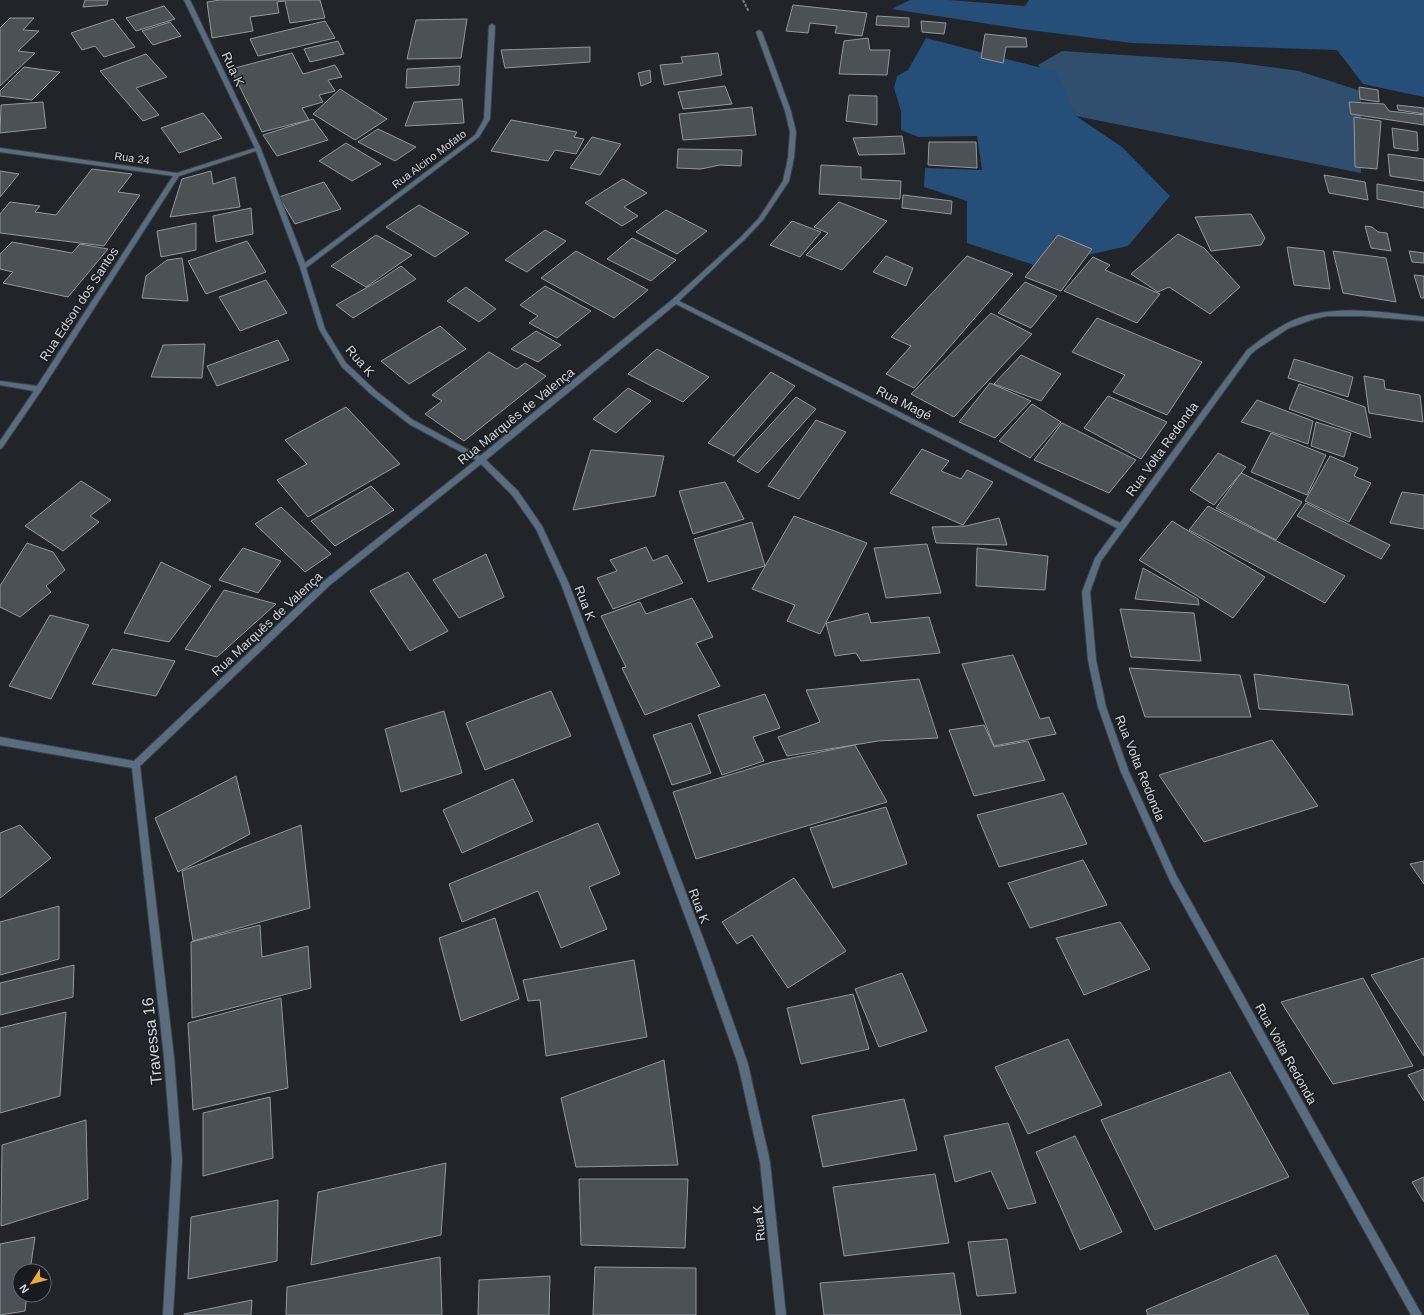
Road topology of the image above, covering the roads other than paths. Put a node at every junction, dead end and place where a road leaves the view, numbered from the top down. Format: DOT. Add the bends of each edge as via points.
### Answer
graph roads {
  1 [pos="187,0"];
  2 [pos="492,26"];
  3 [pos="759,32"];
  4 [pos="258,149"];
  5 [pos="0,150"];
  6 [pos="177,175"];
  7 [pos="303,267"];
  8 [pos="675,301"];
  9 [pos="1424,319"];
  10 [pos="0,383"];
  11 [pos="39,389"];
  12 [pos="0,446"];
  13 [pos="481,460"];
  14 [pos="1121,527"];
  15 [pos="0,741"];
  16 [pos="136,765"];
  17 [pos="168,1315"];
  18 [pos="780,1315"];
  19 [pos="1417,1315"];
  1 -- 4 [label="street, Rua K"];
  2 -- 7 [label="street, Rua Alcino Mofato" via="487,119 477,136"];
  3 -- 8 [label="street, Rua Marquês de Valença" via="788,111 793,132 786,181 756,224"];
  4 -- 6 [label="street, Rua 24"];
  4 -- 7 [label="street, Rua K"];
  5 -- 6 [label="street, Rua 24"];
  6 -- 11 [label="street, Rua Edson dos Santos"];
  7 -- 13 [label="street, Rua K" via="322,329 344,365 374,394 412,422"];
  8 -- 13 [label="street, Rua Marquês de Valença"];
  8 -- 14 [label="street, Rua Magé"];
  9 -- 14 [label="street, Rua Volta Redonda" via="1353,314 1322,315 1302,319 1266,339 1249,352"];
  10 -- 11 [label="street"];
  11 -- 12 [label="street, Rua Edson dos Santos"];
  13 -- 16 [label="street, Rua Marquês de Valença" via="327,583"];
  13 -- 18 [label="street, Rua K" via="515,493 539,528 565,584 740,1057 765,1162"];
  14 -- 19 [label="street, Rua Volta Redonda" via="1098,560 1086,592 1092,660 1102,707 1125,772 1173,878"];
  15 -- 16 [label="street"];
  16 -- 17 [label="street, Travessa 16" via="169,1057 177,1160"];
}
